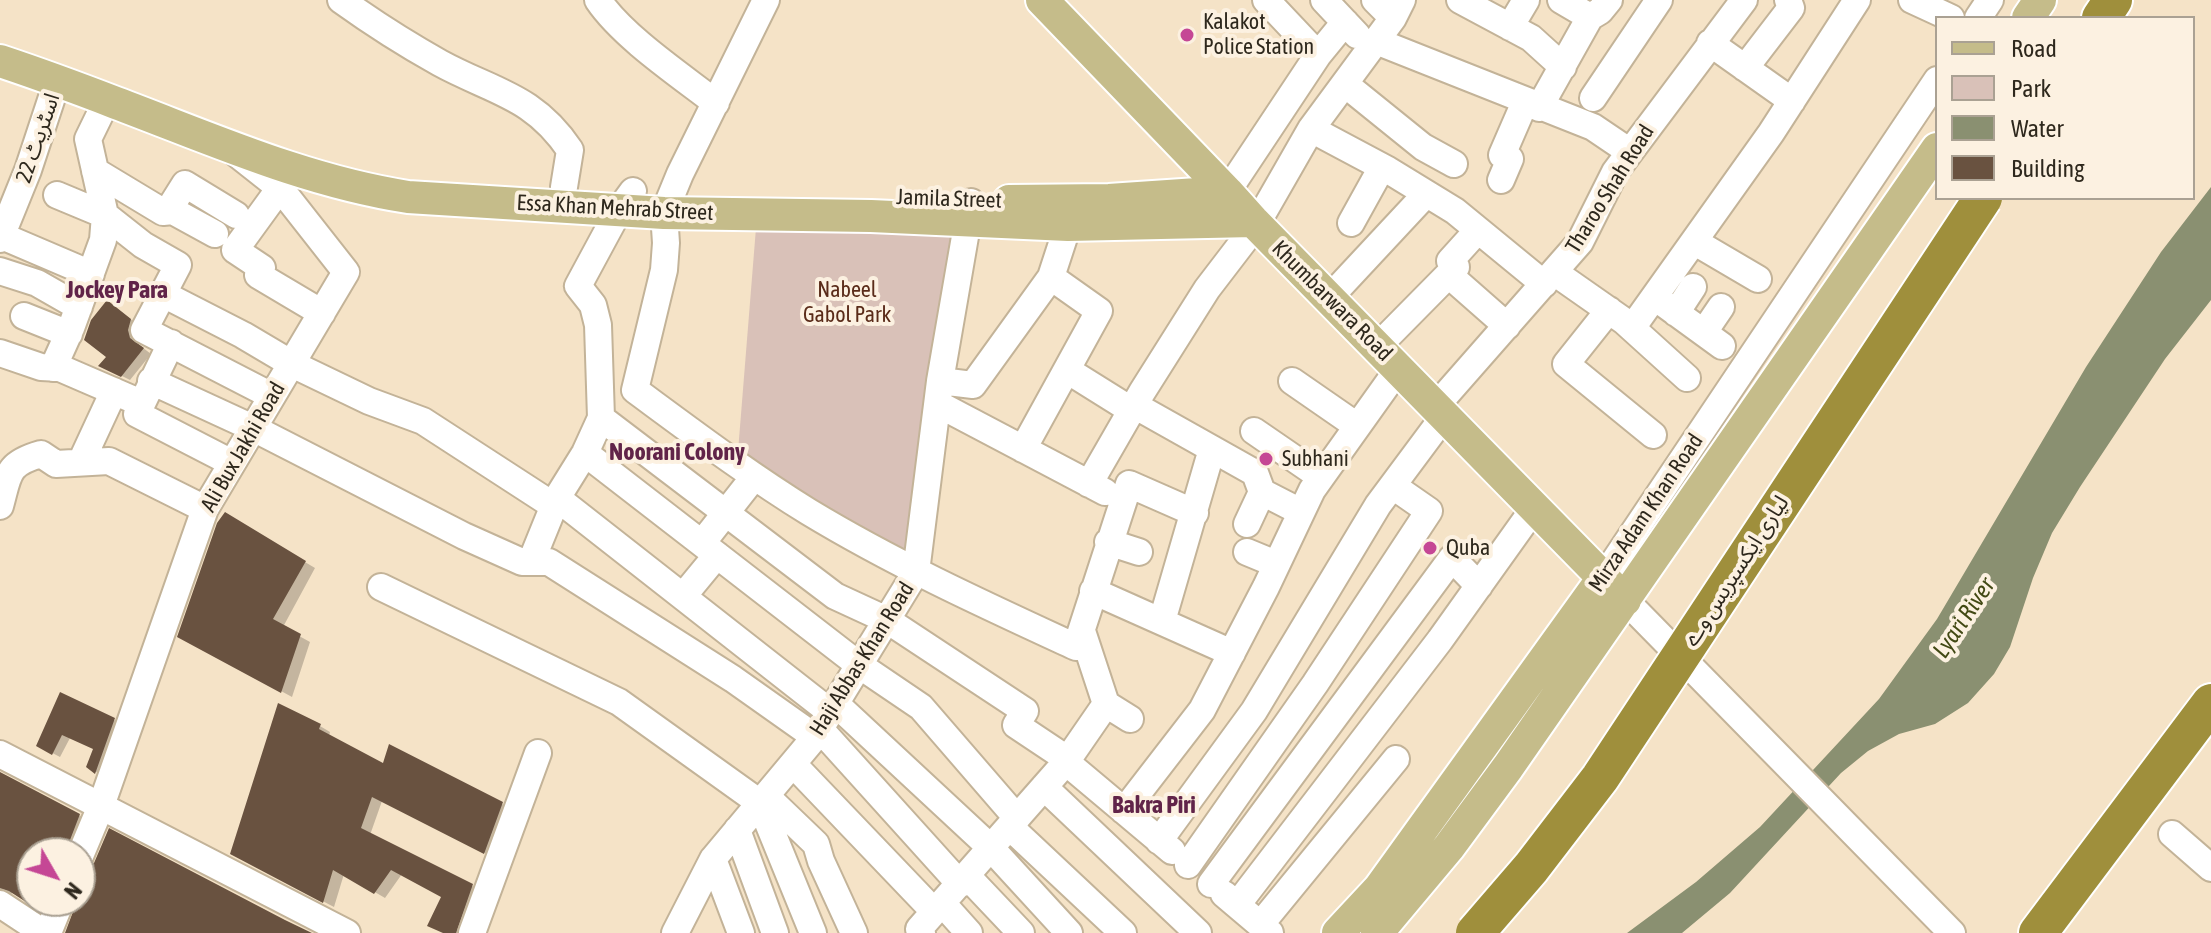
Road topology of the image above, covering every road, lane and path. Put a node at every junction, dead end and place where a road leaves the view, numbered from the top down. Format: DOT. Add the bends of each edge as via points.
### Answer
graph roads {
  1 [pos="341,0"];
  2 [pos="598,0"];
  3 [pos="766,0"];
  4 [pos="1042,0"];
  5 [pos="1266,0"];
  6 [pos="1460,0"];
  7 [pos="1526,0"];
  8 [pos="1561,0"];
  9 [pos="1659,0"];
  10 [pos="1788,0"];
  11 [pos="1857,0"];
  12 [pos="1912,0"];
  13 [pos="1326,1"];
  14 [pos="1732,3"];
  15 [pos="1390,6"];
  16 [pos="1599,8"];
  17 [pos="1947,16"];
  18 [pos="1345,22"];
  19 [pos="1510,27"];
  20 [pos="0,37"];
  21 [pos="1710,43"];
  22 [pos="1374,45"];
  23 [pos="1318,55"];
  24 [pos="0,61"];
  25 [pos="1563,67"];
  26 [pos="1745,68"];
  27 [pos="57,82"];
  28 [pos="1935,83"];
  29 [pos="1345,84"];
  30 [pos="1593,98"];
  31 [pos="107,100"];
  32 [pos="1792,101"];
  33 [pos="716,103"];
  34 [pos="1532,105"];
  35 [pos="1311,129"];
  36 [pos="233,142"];
  37 [pos="1423,147"];
  38 [pos="1630,152"];
  39 [pos="1935,152"];
  40 [pos="1454,164"];
  41 [pos="1382,167"];
  42 [pos="95,171"];
  43 [pos="1501,180"];
  44 [pos="564,187"];
  45 [pos="1416,187"];
  46 [pos="280,188"];
  47 [pos="1227,192"];
  48 [pos="57,195"];
  49 [pos="626,200"];
  50 [pos="1982,200"];
  51 [pos="668,203"];
  52 [pos="168,211"];
  53 [pos="970,211"];
  54 [pos="105,215"];
  55 [pos="236,215"];
  56 [pos="1254,223"];
  57 [pos="1351,223"];
  58 [pos="1068,225"];
  59 [pos="1478,230"];
  60 [pos="215,234"];
  61 [pos="1,238"];
  62 [pos="1695,242"];
  63 [pos="0,271"];
  64 [pos="91,274"];
  65 [pos="1449,275"];
  66 [pos="1051,277"];
  67 [pos="1549,278"];
  68 [pos="1758,279"];
  69 [pos="1693,287"];
  70 [pos="163,294"];
  71 [pos="1330,297"];
  72 [pos="1666,305"];
  73 [pos="79,307"];
  74 [pos="1721,307"];
  75 [pos="1609,310"];
  76 [pos="322,313"];
  77 [pos="24,316"];
  78 [pos="1507,326"];
  79 [pos="1632,328"];
  80 [pos="69,334"];
  81 [pos="171,343"];
  82 [pos="0,355"];
  83 [pos="1388,357"];
  84 [pos="292,364"];
  85 [pos="53,368"];
  86 [pos="1067,370"];
  87 [pos="1687,378"];
  88 [pos="1292,381"];
  89 [pos="114,391"];
  90 [pos="146,392"];
  91 [pos="939,393"];
  92 [pos="272,396"];
  93 [pos="1133,408"];
  94 [pos="1441,411"];
  95 [pos="601,418"];
  96 [pos="1357,426"];
  97 [pos="253,428"];
  98 [pos="1254,431"];
  99 [pos="1653,435"];
  100 [pos="1023,449"];
  101 [pos="1212,449"];
  102 [pos="585,453"];
  103 [pos="81,462"];
  104 [pos="232,463"];
  105 [pos="5,470"];
  106 [pos="754,477"];
  107 [pos="1321,477"];
  108 [pos="1089,484"];
  109 [pos="1393,486"];
  110 [pos="1262,492"];
  111 [pos="1123,501"];
  112 [pos="556,502"];
  113 [pos="0,506"];
  114 [pos="1535,507"];
  115 [pos="205,509"];
  116 [pos="1301,512"];
  117 [pos="726,513"];
  118 [pos="1195,513"];
  119 [pos="1247,524"];
  120 [pos="1108,542"];
  121 [pos="709,549"];
  122 [pos="1139,552"];
  123 [pos="1247,552"];
  124 [pos="531,562"];
  125 [pos="1276,564"];
  126 [pos="916,572"];
  127 [pos="1479,586"];
  128 [pos="381,587"];
  129 [pos="1614,589"];
  130 [pos="1093,591"];
  131 [pos="684,595"];
  132 [pos="887,620"];
  133 [pos="1162,621"];
  134 [pos="1082,631"];
  135 [pos="1232,653"];
  136 [pos="859,665"];
  137 [pos="2211,703"];
  138 [pos="1106,704"];
  139 [pos="1130,719"];
  140 [pos="825,721"];
  141 [pos="1320,737"];
  142 [pos="538,753"];
  143 [pos="0,754"];
  144 [pos="1349,759"];
  145 [pos="1396,759"];
  146 [pos="1066,761"];
  147 [pos="793,764"];
  148 [pos="1044,787"];
  149 [pos="763,800"];
  150 [pos="101,806"];
  151 [pos="1124,811"];
  152 [pos="1013,823"];
  153 [pos="737,830"];
  154 [pos="2172,834"];
  155 [pos="88,837"];
  156 [pos="1159,841"];
  157 [pos="991,848"];
  158 [pos="713,859"];
  159 [pos="1188,865"];
  160 [pos="2211,868"];
  161 [pos="1211,884"];
  162 [pos="952,893"];
  163 [pos="1237,905"];
  164 [pos="3,915"];
  165 [pos="681,921"];
  166 [pos="1265,929"];
  167 [pos="46,933"];
  168 [pos="347,933"];
  169 [pos="472,933"];
  170 [pos="700,933"];
  171 [pos="741,933"];
  172 [pos="775,933"];
  173 [pos="813,933"];
  174 [pos="854,933"];
  175 [pos="922,933"];
  176 [pos="969,933"];
  177 [pos="1021,933"];
  178 [pos="1069,933"];
  179 [pos="1123,933"];
  180 [pos="1198,933"];
  181 [pos="1338,933"];
  182 [pos="1377,933"];
  183 [pos="1475,933"];
  184 [pos="1952,933"];
  185 [pos="2038,933"];
  1 -- 44 [label="street" via="441,64 523,101 570,150"];
  2 -- 33 [label="street" via="640,42"];
  3 -- 33 [label="street"];
  4 -- 47 [label="main road, Khumbarwara Road"];
  5 -- 23 [label="street"];
  6 -- 19 [label="street"];
  7 -- 19 [label="street"];
  8 -- 16 [label="street"];
  9 -- 30 [label="street"];
  10 -- 26 [label="street" via="1791,8"];
  11 -- 32 [label="street"];
  12 -- 17 [label="street"];
  13 -- 18 [label="street"];
  14 -- 21 [label="street, Tharoo Shah Road"];
  15 -- 22 [label="street"];
  16 -- 25 [label="street"];
  18 -- 22 [label="street"];
  18 -- 23 [label="street"];
  19 -- 25 [label="street"];
  20 -- 36 [label="main road, Essa Khan Mehrab Street"];
  21 -- 26 [label="street"];
  21 -- 38 [label="street, Tharoo Shah Road"];
  22 -- 29 [label="street"];
  22 -- 34 [label="street"];
  23 -- 47 [label="street"];
  24 -- 27 [label="main road, Essa Khan Mehrab Street"];
  25 -- 34 [label="street"];
  26 -- 32 [label="street"];
  27 -- 31 [label="main road, Essa Khan Mehrab Street"];
  27 -- 61 [label="street, اسٹریٹ 22"];
  28 -- 129 [label="street, Mirza Adam Khan Road"];
  29 -- 35 [label="street"];
  29 -- 37 [label="street"];
  31 -- 36 [label="main road, Essa Khan Mehrab Street"];
  31 -- 42 [label="street" via="88,139"];
  32 -- 62 [label="street"];
  33 -- 51 [label="street"];
  34 -- 38 [label="street" via="1593,127"];
  34 -- 43 [label="street" via="1502,155 1510,159"];
  35 -- 41 [label="street"];
  35 -- 56 [label="street"];
  36 -- 44 [label="main road, Essa Khan Mehrab Street" via="365,172"];
  36 -- 46 [label="street, Ali Bux Jakhi Road"];
  36 -- 49 [label="main road, Essa Khan Mehrab Street" via="359,187 408,197"];
  37 -- 40 [label="street"];
  37 -- 45 [label="street"];
  38 -- 67 [label="street, Tharoo Shah Road" via="1580,242"];
  39 -- 129 [label="main road, Mirza Adam Khan Road"];
  41 -- 45 [label="street"];
  41 -- 57 [label="street"];
  42 -- 52 [label="street"];
  42 -- 54 [label="street"];
  44 -- 49 [label="main road, Essa Khan Mehrab Street"];
  45 -- 59 [label="street"];
  45 -- 71 [label="street"];
  46 -- 76 [label="street, Ali Bux Jakhi Road" via="346,272"];
  46 -- 76 [label="street" via="235,250 262,268 258,275"];
  47 -- 53 [label="main road, Jamila Street"];
  47 -- 56 [label="main road, Khumbarwara Road"];
  48 -- 54 [label="street"];
  49 -- 51 [label="main road, Essa Khan Mehrab Street"];
  49 -- 95 [label="street" via="578,286 593,305 598,325"];
  50 -- 183 [label="highway, لیاری ایکسپریس وے, bridge" via="1600,778"];
  51 -- 53 [label="main road, Essa Khan Mehrab Street"];
  51 -- 106 [label="street" via="664,270 635,390"];
  52 -- 55 [label="street" via="185,184"];
  52 -- 60 [label="street"];
  53 -- 58 [label="main road, Essa Khan Mehrab Street"];
  53 -- 91 [label="street, Haji Abbas Khan Road"];
  54 -- 64 [label="street"];
  54 -- 70 [label="street" via="178,265"];
  56 -- 58 [label="main road, Essa Khan Mehrab Street"];
  56 -- 71 [label="main road, Khumbarwara Road"];
  56 -- 93 [label="street"];
  58 -- 66 [label="street"];
  59 -- 65 [label="street" via="1450,261 1456,267"];
  59 -- 67 [label="street"];
  61 -- 64 [label="street"];
  62 -- 68 [label="street"];
  62 -- 72 [label="street"];
  63 -- 73 [label="street" via="37,283"];
  64 -- 73 [label="street"];
  65 -- 78 [label="street"];
  65 -- 83 [label="street"];
  66 -- 86 [label="street" via="1099,311"];
  66 -- 91 [label="street" via="973,385"];
  67 -- 75 [label="street"];
  67 -- 78 [label="street, Tharoo Shah Road"];
  69 -- 72 [label="street"];
  70 -- 81 [label="street" via="144,330"];
  70 -- 84 [label="street"];
  71 -- 83 [label="main road, Khumbarwara Road"];
  72 -- 74 [label="street" via="1713,339"];
  72 -- 79 [label="street"];
  73 -- 80 [label="street"];
  75 -- 79 [label="street"];
  75 -- 99 [label="street" via="1566,364"];
  76 -- 84 [label="street, Ali Bux Jakhi Road"];
  77 -- 80 [label="street"];
  78 -- 94 [label="street, Tharoo Shah Road"];
  79 -- 87 [label="street"];
  80 -- 85 [label="street"];
  81 -- 90 [label="street"];
  81 -- 92 [label="street"];
  82 -- 85 [label="street"];
  83 -- 94 [label="main road, Khumbarwara Road"];
  83 -- 96 [label="street"];
  84 -- 92 [label="street, Ali Bux Jakhi Road"];
  84 -- 112 [label="street" via="423,421"];
  85 -- 89 [label="street"];
  86 -- 93 [label="street"];
  86 -- 100 [label="street"];
  88 -- 96 [label="street"];
  89 -- 90 [label="street"];
  89 -- 103 [label="street"];
  90 -- 97 [label="street"];
  90 -- 104 [label="street" via="137,414"];
  91 -- 100 [label="street"];
  91 -- 126 [label="street, Haji Abbas Khan Road"];
  92 -- 97 [label="street, Ali Bux Jakhi Road"];
  93 -- 101 [label="street"];
  93 -- 108 [label="street"];
  94 -- 109 [label="street, Tharoo Shah Road"];
  94 -- 114 [label="main road, Khumbarwara Road"];
  95 -- 102 [label="street"];
  95 -- 117 [label="street"];
  96 -- 107 [label="street"];
  97 -- 104 [label="street, Ali Bux Jakhi Road"];
  97 -- 124 [label="street" via="464,536"];
  98 -- 107 [label="street"];
  100 -- 108 [label="street"];
  101 -- 110 [label="street" via="1255,473"];
  101 -- 118 [label="street"];
  102 -- 112 [label="street"];
  102 -- 121 [label="street"];
  103 -- 105 [label="street" via="56,464 41,454"];
  103 -- 115 [label="street" via="109,461"];
  104 -- 115 [label="street, Ali Bux Jakhi Road"];
  105 -- 113 [label="street"];
  106 -- 117 [label="street"];
  106 -- 126 [label="street"];
  107 -- 116 [label="street"];
  108 -- 111 [label="street"];
  109 -- 156 [label="street, Tharoo Shah Road" via="1254,711"];
  109 -- 159 [label="street" via="1429,511"];
  110 -- 116 [label="street"];
  110 -- 119 [label="street"];
  111 -- 118 [label="street" via="1129,484"];
  111 -- 120 [label="street"];
  112 -- 124 [label="street"];
  112 -- 131 [label="street"];
  114 -- 127 [label="street"];
  114 -- 129 [label="main road, Khumbarwara Road"];
  115 -- 150 [label="street, Ali Bux Jakhi Road"];
  116 -- 125 [label="street"];
  117 -- 121 [label="street"];
  117 -- 132 [label="street" via="835,596"];
  118 -- 133 [label="street"];
  120 -- 122 [label="street"];
  120 -- 130 [label="street"];
  121 -- 131 [label="street"];
  121 -- 136 [label="street"];
  123 -- 125 [label="street"];
  124 -- 140 [label="street" via="549,562 733,679"];
  125 -- 135 [label="street"];
  126 -- 132 [label="street, Haji Abbas Khan Road"];
  126 -- 134 [label="street" via="1076,647"];
  127 -- 141 [label="street" via="1452,558"];
  127 -- 144 [label="street"];
  128 -- 149 [label="street" via="619,702"];
  129 -- 181 [label="main road, Mirza Adam Khan Road" via="1379,889"];
  129 -- 182 [label="main road, Mirza Adam Khan Road" via="1466,824"];
  129 -- 184 [label="street"];
  130 -- 133 [label="street"];
  130 -- 134 [label="street"];
  131 -- 140 [label="street"];
  132 -- 136 [label="street, Haji Abbas Khan Road"];
  132 -- 146 [label="street" via="1025,711 1016,725"];
  133 -- 135 [label="street"];
  134 -- 138 [label="street"];
  135 -- 151 [label="street" via="1202,710"];
  136 -- 140 [label="street, Haji Abbas Khan Road"];
  136 -- 152 [label="street" via="921,707"];
  137 -- 185 [label="highway"];
  138 -- 139 [label="street"];
  138 -- 146 [label="street"];
  140 -- 147 [label="street, Haji Abbas Khan Road"];
  140 -- 157 [label="street"];
  140 -- 162 [label="street"];
  141 -- 144 [label="street"];
  141 -- 161 [label="street"];
  142 -- 169 [label="street"];
  143 -- 150 [label="street"];
  144 -- 163 [label="street"];
  145 -- 166 [label="street"];
  146 -- 148 [label="street"];
  146 -- 151 [label="street"];
  147 -- 149 [label="street, Haji Abbas Khan Road"];
  147 -- 162 [label="street" via="926,903"];
  148 -- 152 [label="street"];
  148 -- 180 [label="street"];
  149 -- 153 [label="street, Haji Abbas Khan Road"];
  149 -- 173 [label="street"];
  149 -- 174 [label="street" via="816,844"];
  150 -- 155 [label="street, Ali Bux Jakhi Road"];
  150 -- 168 [label="street"];
  151 -- 156 [label="street"];
  152 -- 157 [label="street"];
  152 -- 179 [label="street"];
  153 -- 158 [label="street, Haji Abbas Khan Road"];
  153 -- 172 [label="street"];
  154 -- 160 [label="street"];
  156 -- 159 [label="street"];
  157 -- 162 [label="street"];
  157 -- 178 [label="street"];
  158 -- 165 [label="street, Haji Abbas Khan Road"];
  158 -- 171 [label="street"];
  159 -- 161 [label="street"];
  161 -- 163 [label="street"];
  162 -- 175 [label="street" via="919,929"];
  162 -- 176 [label="street"];
  162 -- 177 [label="street"];
  163 -- 166 [label="street"];
  164 -- 167 [label="street"];
  165 -- 170 [label="street"];
}
